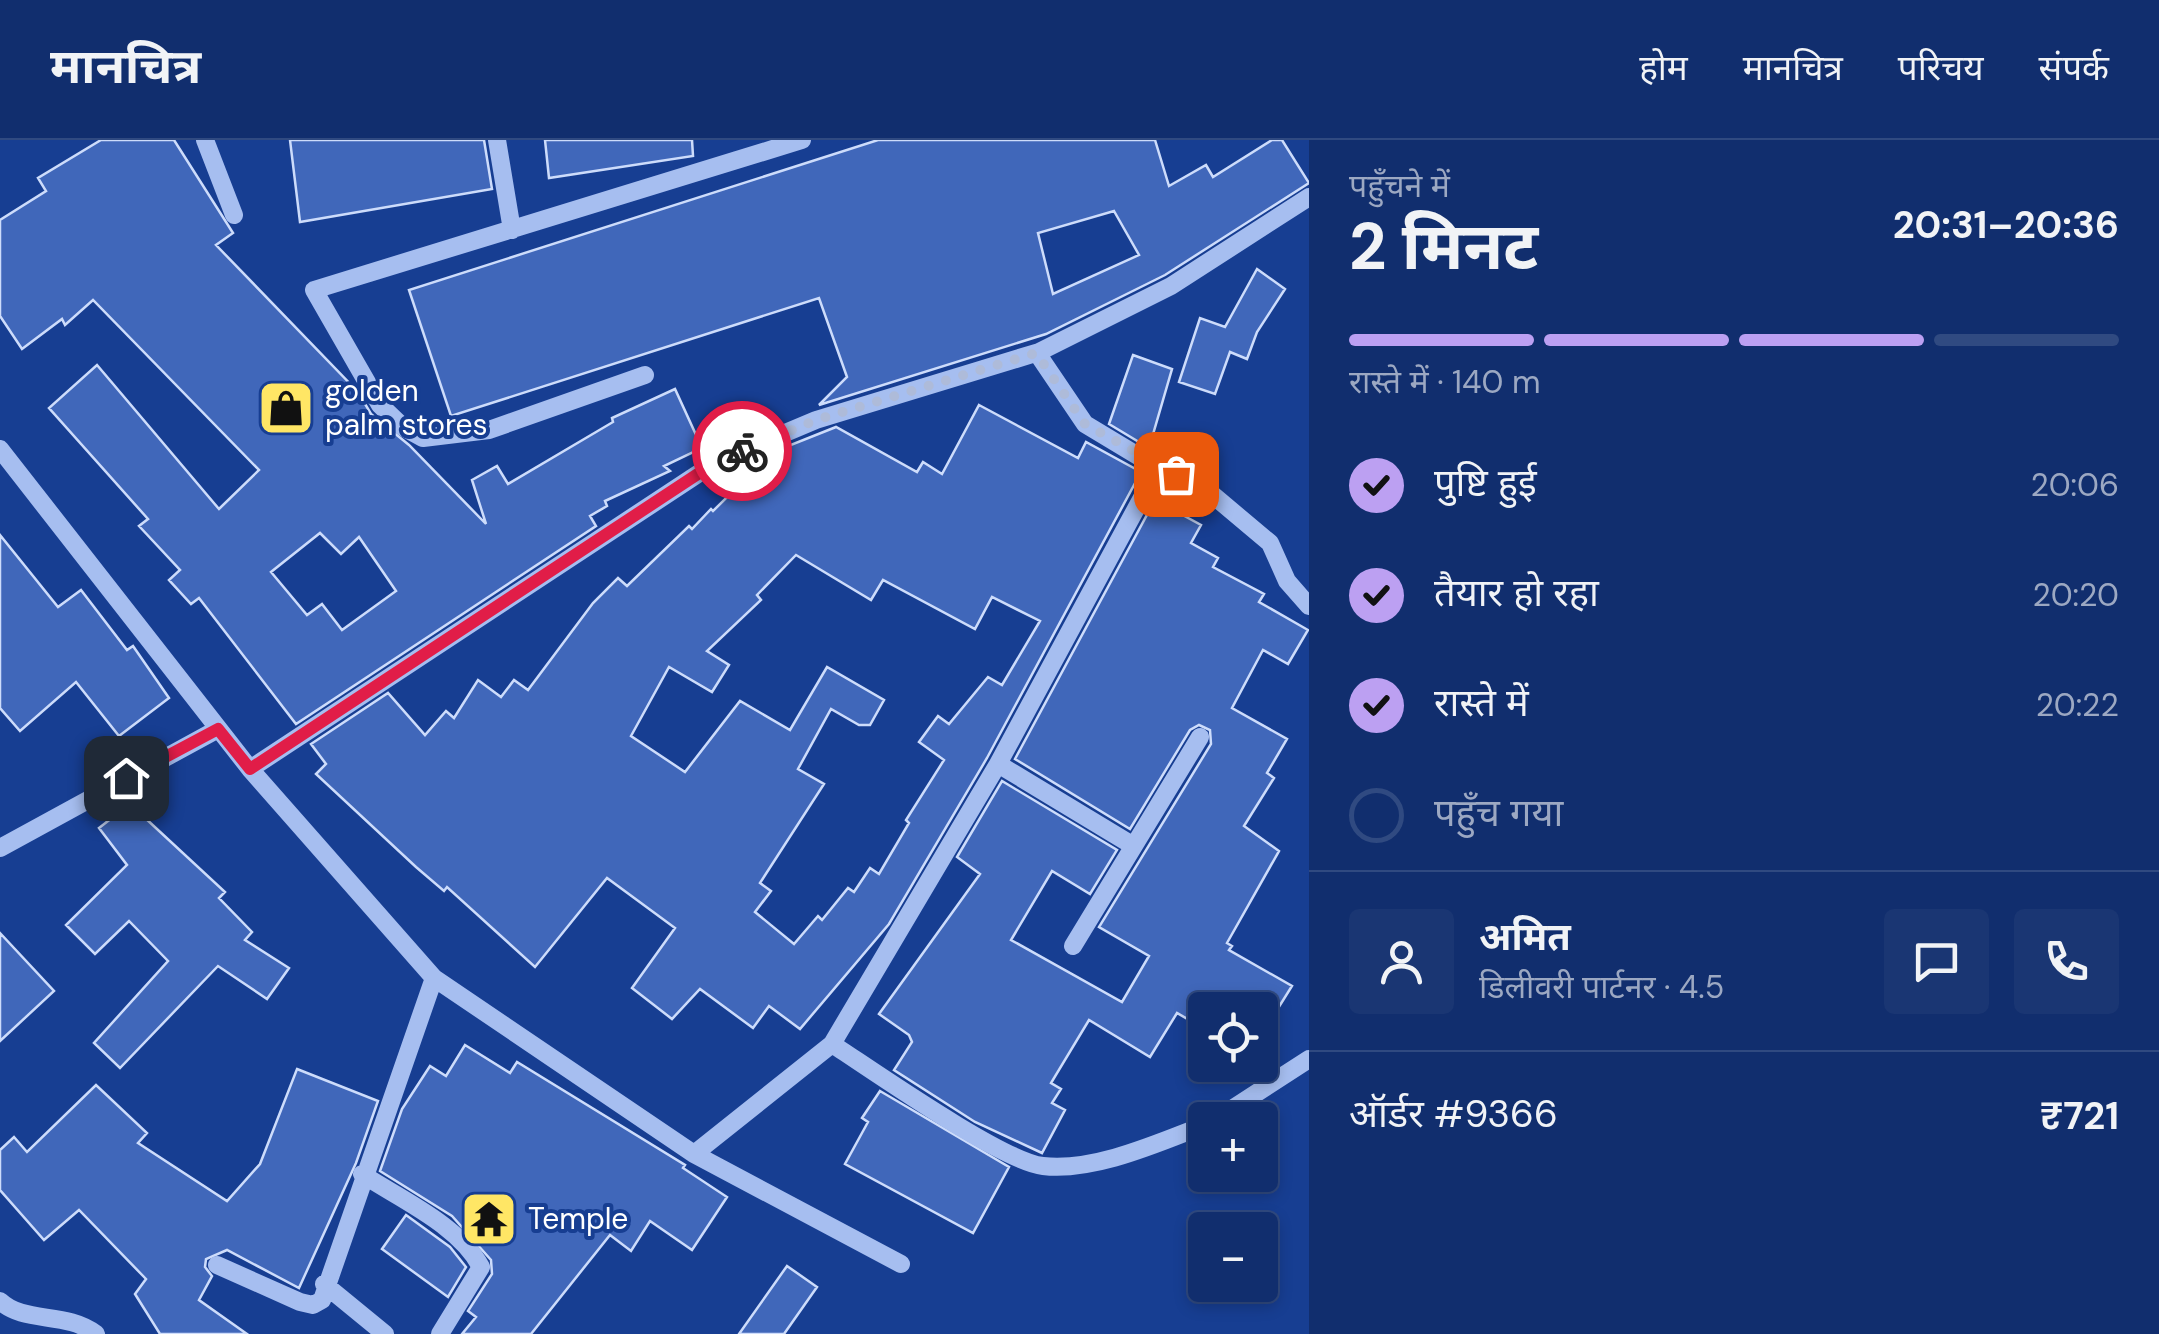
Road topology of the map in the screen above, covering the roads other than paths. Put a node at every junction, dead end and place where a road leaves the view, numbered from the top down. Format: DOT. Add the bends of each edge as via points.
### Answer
graph roads {
  1 [pos="205,140"];
  2 [pos="496,140"];
  3 [pos="802,140"];
  4 [pos="1309,197"];
  5 [pos="234,215"];
  6 [pos="512,230"];
  7 [pos="1036,353"];
  8 [pos="645,376"];
  9 [pos="0,450"];
  10 [pos="1158,468"];
  11 [pos="1309,606"];
  12 [pos="218,729"];
  13 [pos="1200,737"];
  14 [pos="998,764"];
  15 [pos="250,769"];
  16 [pos="2,843"];
  17 [pos="1132,845"];
  18 [pos="1073,946"];
  19 [pos="434,978"];
  20 [pos="832,1044"];
  21 [pos="1309,1059"];
  22 [pos="1243,1102"];
  23 [pos="1188,1132"];
  24 [pos="694,1154"];
  25 [pos="362,1174"];
  26 [pos="901,1264"];
  27 [pos="217,1265"];
  28 [pos="324,1284"];
  29 [pos="0,1300"];
  30 [pos="96,1334"];
  31 [pos="385,1334"];
  32 [pos="440,1334"];
  1 -- 5 [label="street"];
  2 -- 6 [label="street"];
  3 -- 6 [label="street"];
  4 -- 7 [label="street" via="1170,286"];
  6 -- 8 [label="street" via="314,290 380,405 423,438 489,430"];
  7 -- 10 [label="street" via="1085,424"];
  7 -- 15 [label="street" via="816,420 716,462"];
  9 -- 12 [label="street"];
  10 -- 11 [label="street" via="1208,491 1270,543 1286,581"];
  10 -- 14 [label="street"];
  12 -- 15 [label="street"];
  12 -- 16 [label="street"];
  13 -- 17 [label="street"];
  14 -- 17 [label="street"];
  14 -- 20 [label="street"];
  15 -- 19 [label="street"];
  17 -- 18 [label="street"];
  19 -- 24 [label="street"];
  19 -- 25 [label="street"];
  20 -- 23 [label="street" via="918,1100 1041,1166 1124,1156"];
  20 -- 24 [label="street"];
  21 -- 22 [label="street"];
  24 -- 26 [label="street"];
  25 -- 28 [label="street"];
  25 -- 32 [label="street" via="453,1235 481,1267"];
  27 -- 28 [label="street" via="312,1305 322,1300"];
  28 -- 31 [label="street"];
  29 -- 30 [label="street" via="23,1314 58,1316"];
}
